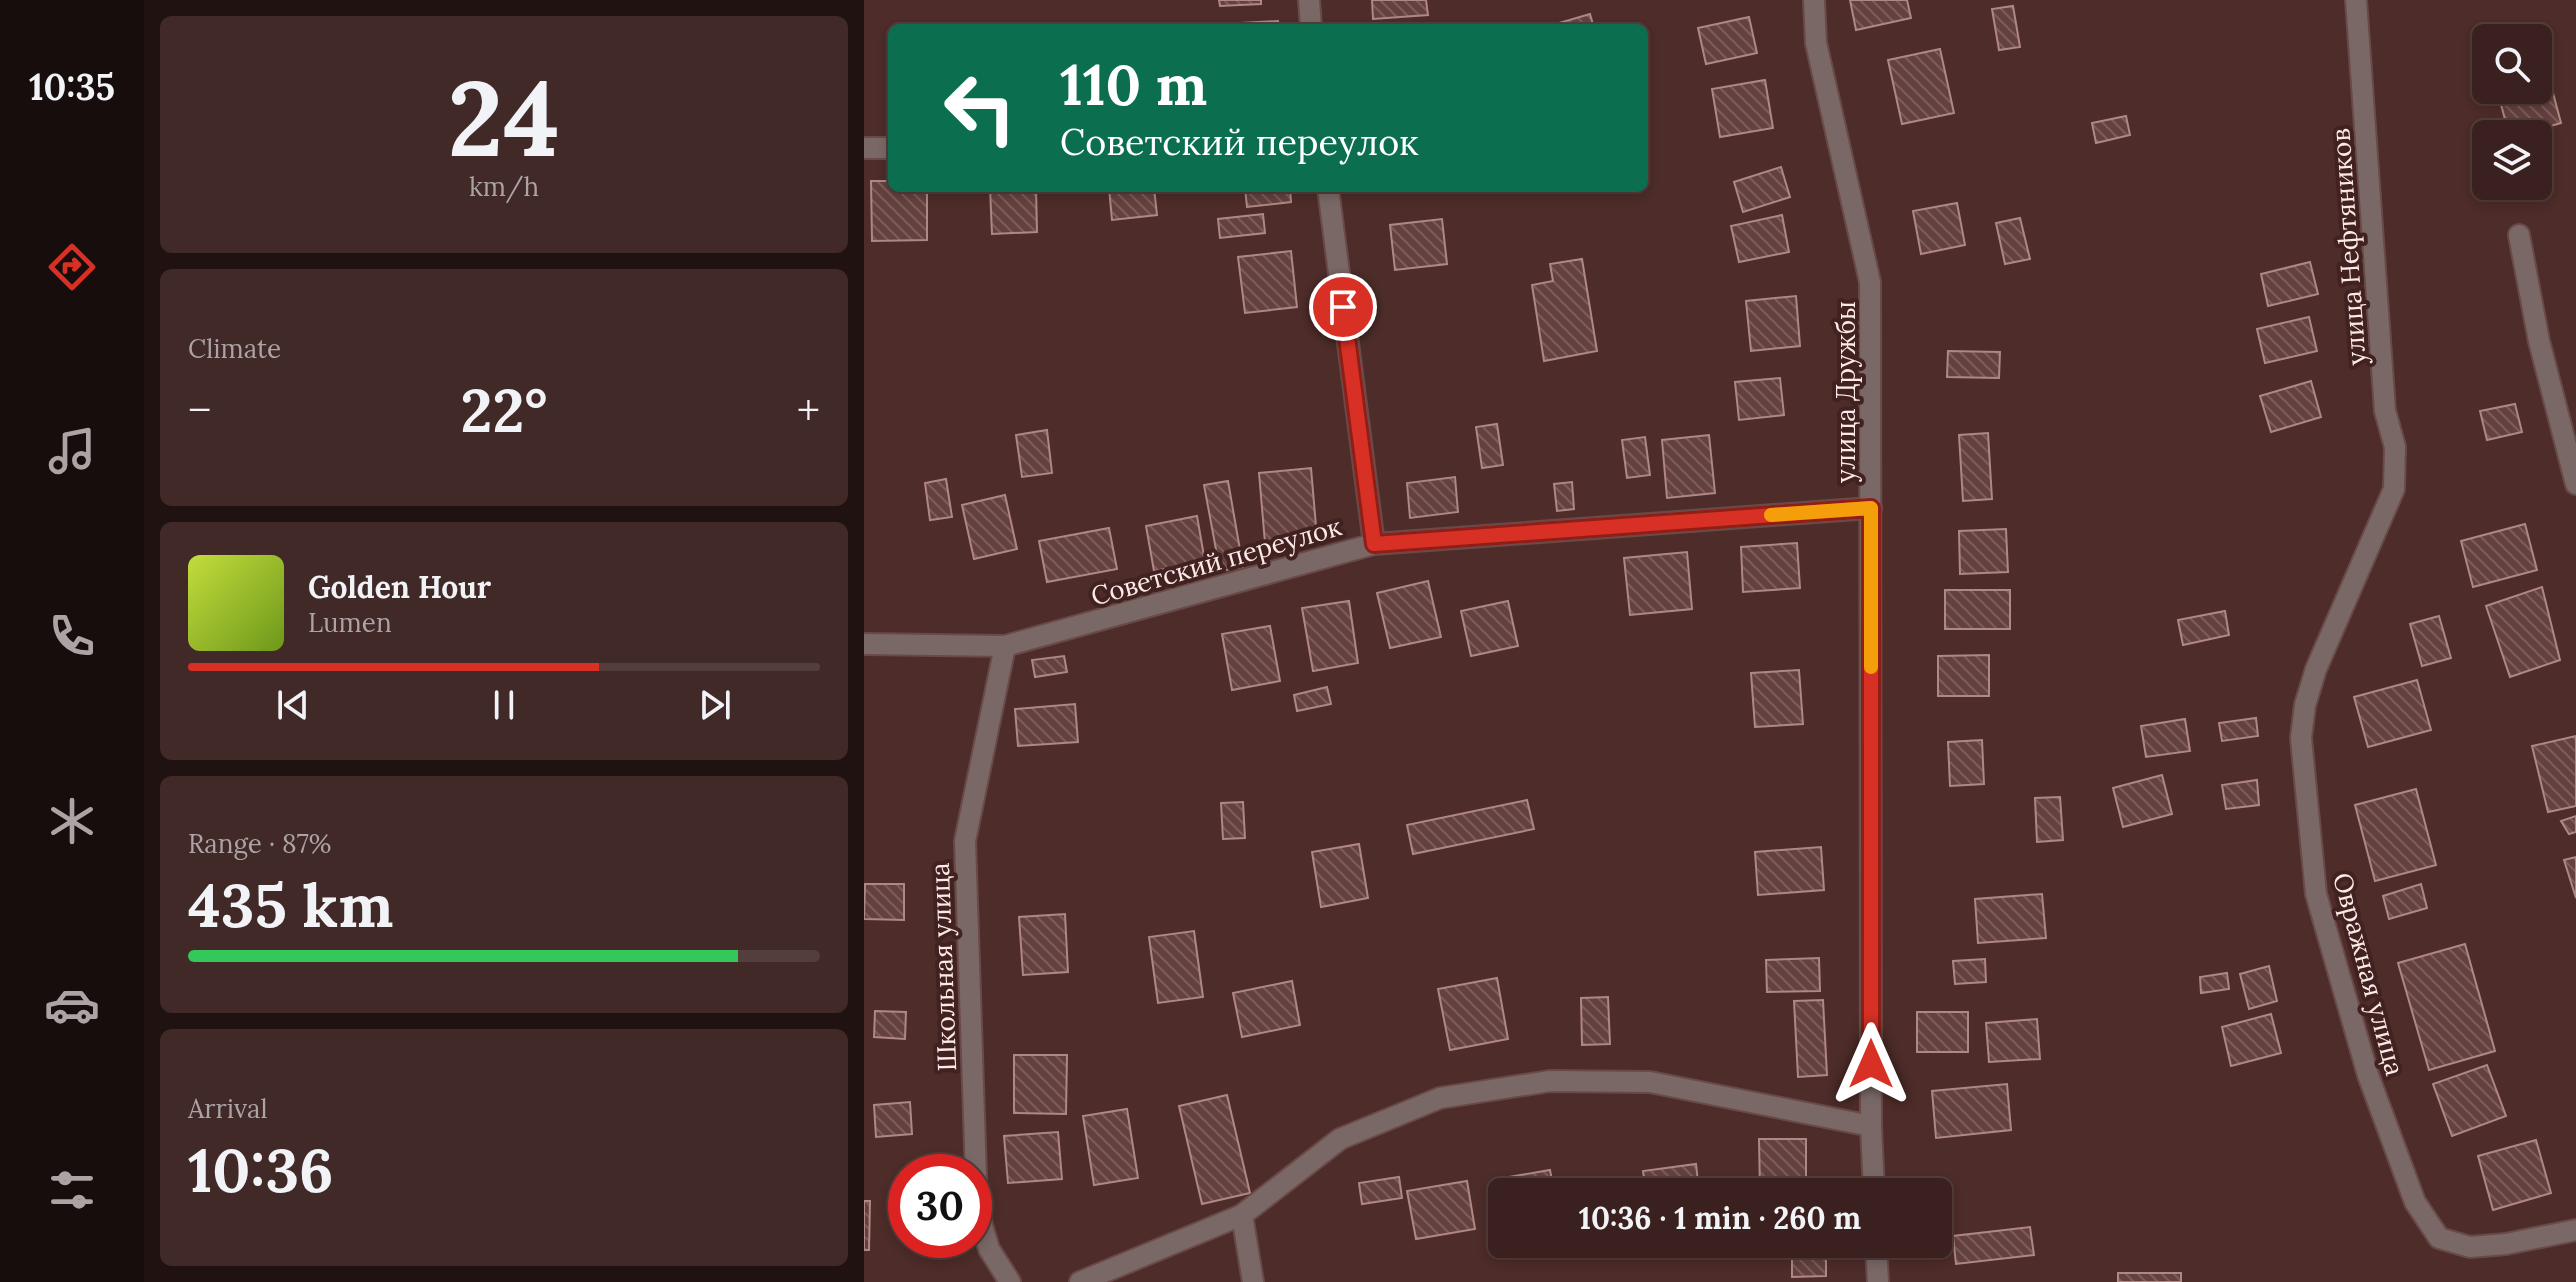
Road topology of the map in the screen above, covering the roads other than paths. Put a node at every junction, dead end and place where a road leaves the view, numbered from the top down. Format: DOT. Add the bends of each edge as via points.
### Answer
graph roads {
  1 [pos="1309,0"];
  2 [pos="1814,0"];
  3 [pos="2356,0"];
  4 [pos="1311,24"];
  5 [pos="864,148"];
  6 [pos="888,148"];
  7 [pos="1329,192"];
  8 [pos="2519,235"];
  9 [pos="2576,484"];
  10 [pos="2394,489"];
  11 [pos="1871,508"];
  12 [pos="1374,544"];
  13 [pos="864,644"];
  14 [pos="1005,646"];
  15 [pos="1871,1126"];
  16 [pos="1873,1178"];
  17 [pos="1242,1215"];
  18 [pos="2576,1230"];
  19 [pos="1877,1258"];
  20 [pos="1010,1282"];
  21 [pos="1080,1282"];
  22 [pos="1253,1282"];
  23 [pos="1878,1282"];
  1 -- 4 [label="street"];
  2 -- 11 [label="street, улица Дружбы" via="1816,43 1870,282"];
  3 -- 10 [label="street, улица Нефтяников" via="2385,411 2395,447"];
  5 -- 6 [label="street"];
  7 -- 12 [label="street"];
  8 -- 9 [label="street" via="2539,341"];
  10 -- 18 [label="street, Овражная улица" via="2305,705 2301,738 2316,894 2368,1075 2415,1202 2439,1238 2470,1247"];
  11 -- 12 [label="street, Советский переулок"];
  11 -- 15 [label="street, улица Дружбы"];
  12 -- 14 [label="street, Советский переулок"];
  13 -- 14 [label="street, Советский переулок"];
  14 -- 20 [label="street, Школьная улица" via="965,841 977,1208 989,1249"];
  15 -- 16 [label="street, улица Дружбы"];
  15 -- 17 [label="street" via="1650,1082 1550,1081 1440,1098 1340,1139"];
  17 -- 21 [label="street"];
  17 -- 22 [label="street"];
  19 -- 23 [label="street"];
}
